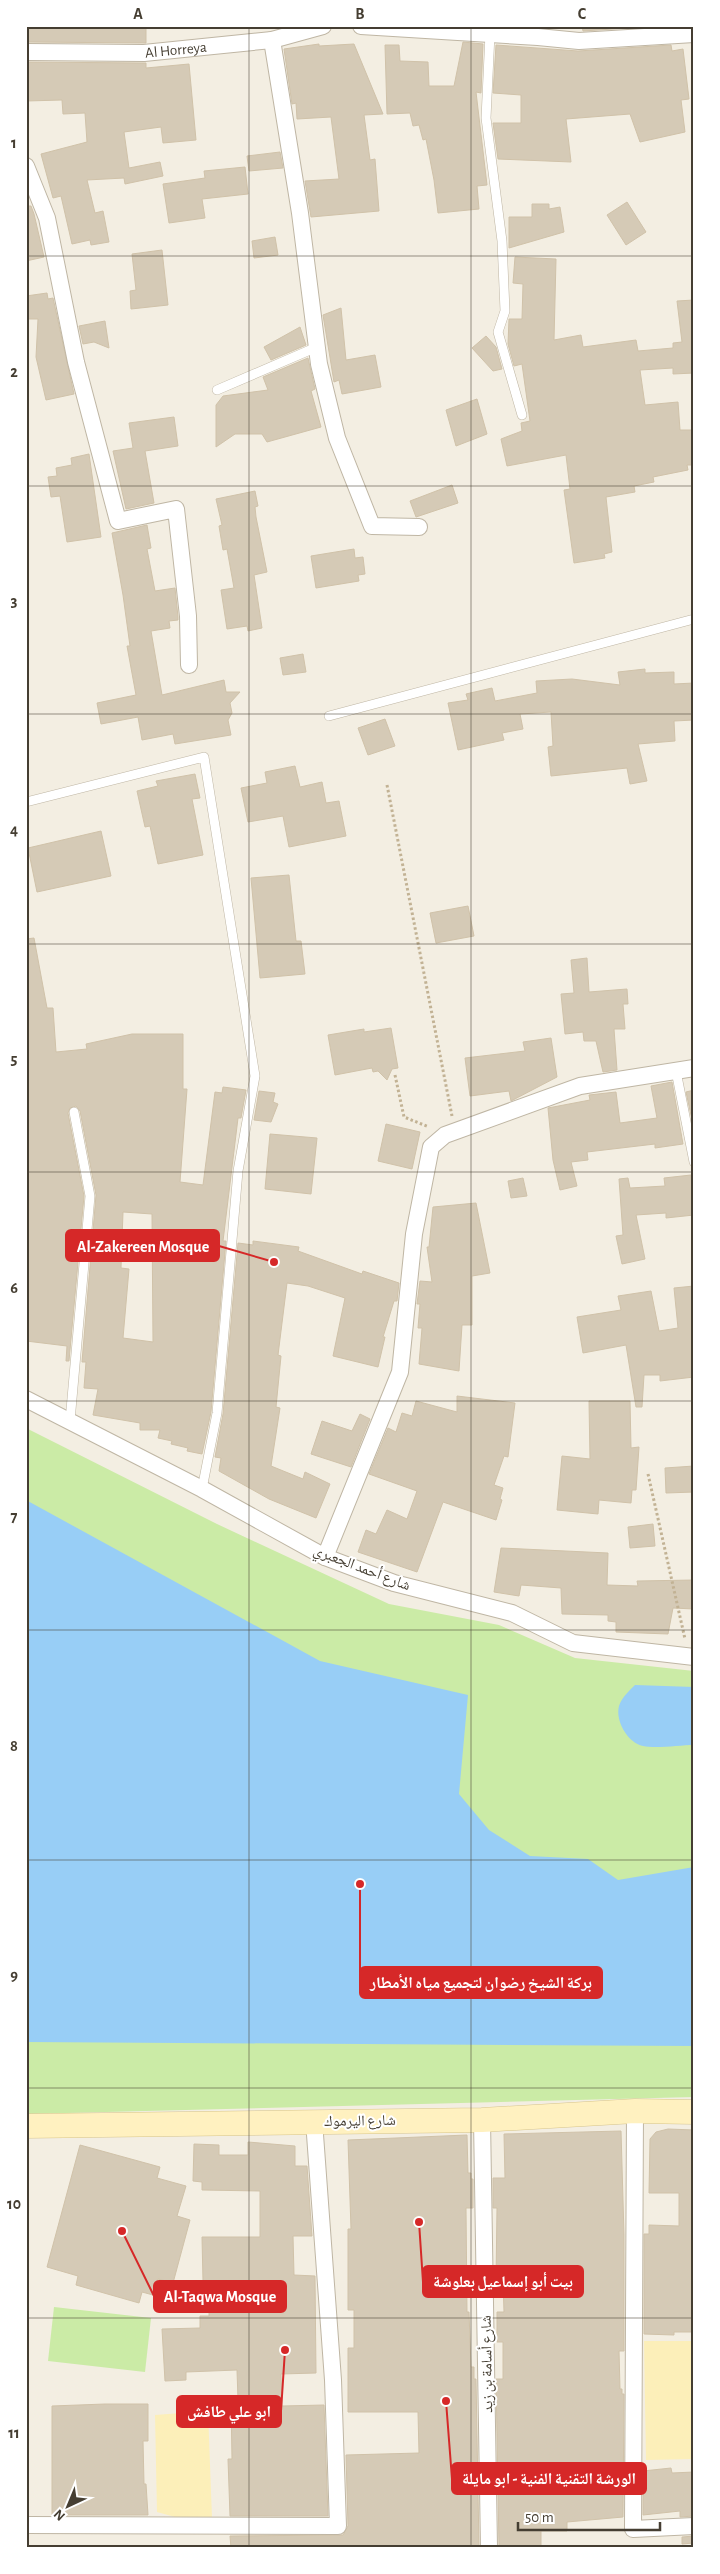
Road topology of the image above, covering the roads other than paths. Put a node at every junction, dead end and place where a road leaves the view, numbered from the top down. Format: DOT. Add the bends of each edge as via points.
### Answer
graph roads {
  1 [pos="323,26"];
  2 [pos="362,26"];
  3 [pos="537,31"];
  4 [pos="490,34"];
  5 [pos="694,34"];
  6 [pos="272,40"];
  7 [pos="26,52"];
  8 [pos="26,166"];
  9 [pos="317,347"];
  10 [pos="217,390"];
  11 [pos="522,415"];
  12 [pos="419,527"];
  13 [pos="694,620"];
  14 [pos="189,665"];
  15 [pos="329,716"];
  16 [pos="26,802"];
  17 [pos="694,1068"];
  18 [pos="676,1071"];
  19 [pos="74,1112"];
  20 [pos="694,1162"];
  21 [pos="26,1399"];
  22 [pos="70,1421"];
  23 [pos="202,1490"];
  24 [pos="325,1557"];
  25 [pos="691,1657"];
  26 [pos="635,2112"];
  27 [pos="694,2112"];
  28 [pos="482,2120"];
  29 [pos="314,2121"];
  30 [pos="26,2126"];
  31 [pos="26,2525"];
  32 [pos="694,2526"];
  33 [pos="489,2548"];
  1 -- 6 [label="street, Al Horreya"];
  2 -- 4 [label="street"];
  3 -- 4 [label="street"];
  3 -- 5 [label="street" via="580,41"];
  4 -- 11 [label="lane" via="486,118 502,241 505,311 498,332"];
  6 -- 7 [label="street, Al Horreya" via="144,53"];
  6 -- 9 [label="street" via="300,213"];
  8 -- 14 [label="street" via="47,218 76,362 118,521 176,509 188,616"];
  9 -- 10 [label="lane"];
  9 -- 12 [label="street" via="337,438 372,526"];
  13 -- 15 [label="lane"];
  16 -- 23 [label="lane" via="204,757 255,1076 238,1171 217,1414"];
  17 -- 18 [label="street"];
  18 -- 20 [label="lane"];
  18 -- 24 [label="street" via="580,1086 450,1133 431,1147 414,1234 400,1372"];
  19 -- 22 [label="lane" via="90,1196"];
  21 -- 22 [label="street, شارع أحمد الجعبري"];
  22 -- 23 [label="street, شارع أحمد الجعبري"];
  23 -- 24 [label="street, شارع أحمد الجعبري"];
  24 -- 25 [label="street, شارع أحمد الجعبري" via="394,1583 512,1614 573,1643"];
  26 -- 27 [label="street, شارع اليرموك"];
  26 -- 28 [label="street, شارع اليرموك"];
  26 -- 32 [label="street" via="633,2529"];
  28 -- 29 [label="street, شارع اليرموك"];
  28 -- 33 [label="street, شارع أسامة بن زيد"];
  29 -- 30 [label="street, شارع اليرموك"];
  29 -- 31 [label="street" via="333,2380 338,2526"];
}
